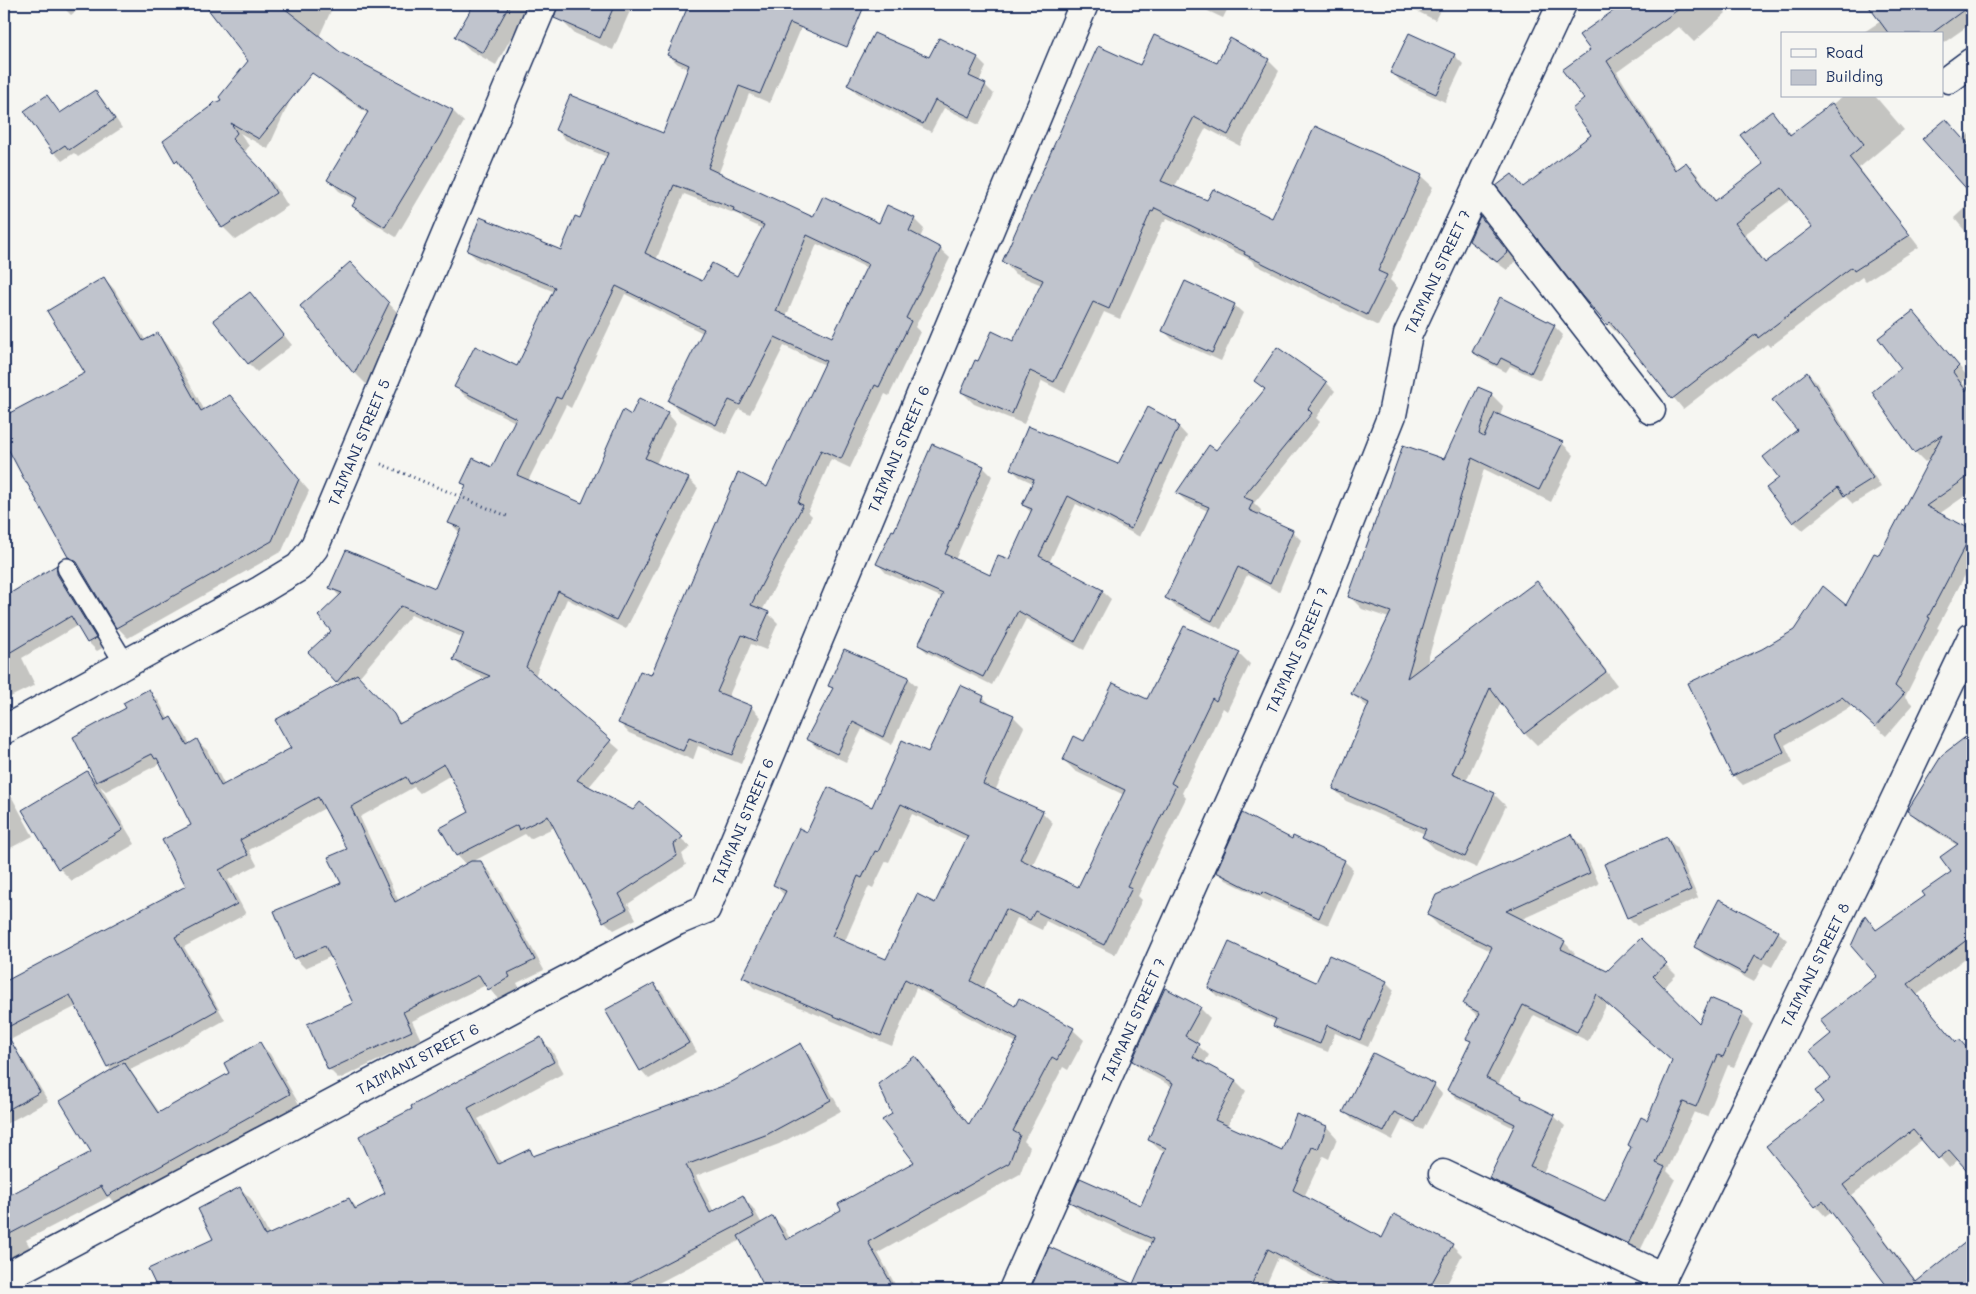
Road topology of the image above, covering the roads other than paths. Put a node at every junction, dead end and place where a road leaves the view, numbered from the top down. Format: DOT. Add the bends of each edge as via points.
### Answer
graph roads {
  1 [pos="544,4"];
  2 [pos="1084,4"];
  3 [pos="1562,4"];
  4 [pos="1972,62"];
  5 [pos="1949,80"];
  6 [pos="1477,186"];
  7 [pos="1651,410"];
  8 [pos="67,568"];
  9 [pos="1972,637"];
  10 [pos="125,664"];
  11 [pos="4,730"];
  12 [pos="1443,1174"];
  13 [pos="4,1278"];
  14 [pos="1659,1284"];
  15 [pos="1013,1290"];
  1 -- 10 [label="street, TAIMANI STREET 5" via="314,548 299,567"];
  2 -- 13 [label="street, TAIMANI STREET 6" via="706,909 677,921"];
  3 -- 6 [label="street, TAIMANI STREET 7"];
  4 -- 5 [label="street"];
  6 -- 7 [label="street"];
  6 -- 15 [label="street, TAIMANI STREET 7" via="1408,334 1392,415 1306,629"];
  8 -- 10 [label="lane"];
  9 -- 14 [label="street, TAIMANI STREET 8"];
  10 -- 11 [label="street, TAIMANI STREET 5"];
  12 -- 14 [label="street"];
}
